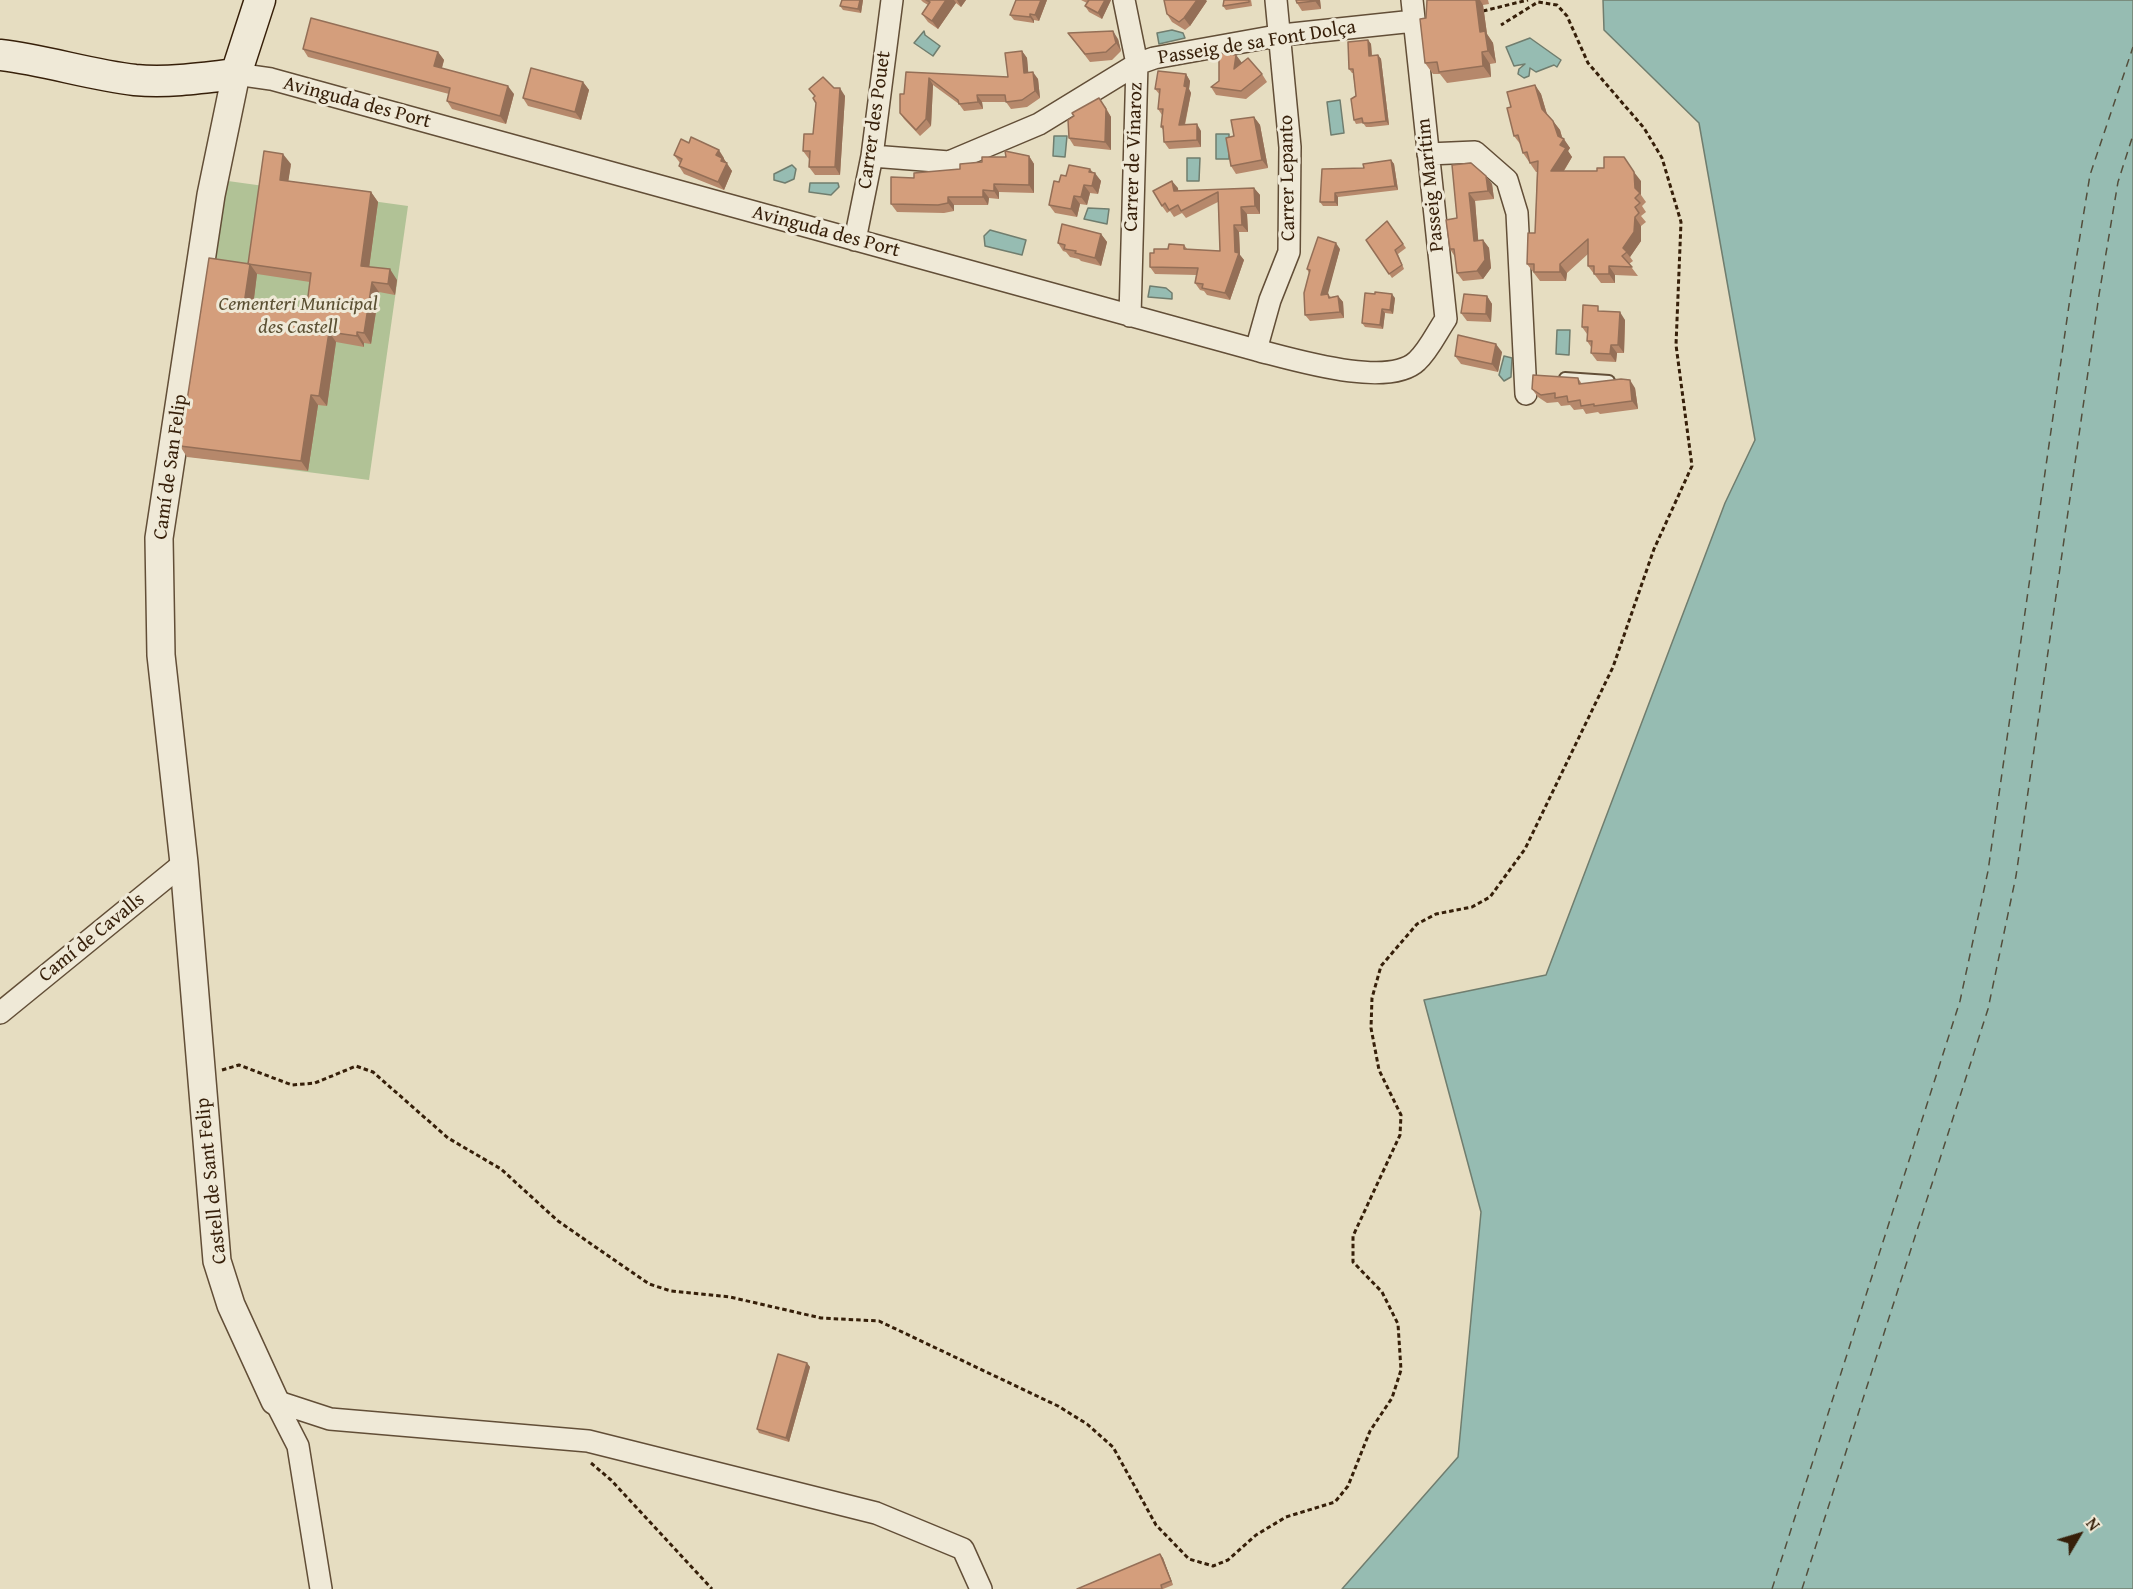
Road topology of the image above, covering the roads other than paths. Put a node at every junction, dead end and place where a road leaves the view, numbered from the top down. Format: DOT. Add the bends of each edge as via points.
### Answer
graph roads {
  1 [pos="260,0"];
  2 [pos="892,0"];
  3 [pos="1124,0"];
  4 [pos="1276,0"];
  5 [pos="1413,10"];
  6 [pos="1281,35"];
  7 [pos="0,55"];
  8 [pos="1137,64"];
  9 [pos="236,74"];
  10 [pos="1428,154"];
  11 [pos="872,156"];
  12 [pos="855,240"];
  13 [pos="1130,316"];
  14 [pos="1256,350"];
  15 [pos="1417,362"];
  16 [pos="1557,377"];
  17 [pos="1529,381"];
  18 [pos="1609,381"];
  19 [pos="184,863"];
  20 [pos="0,1013"];
  21 [pos="275,1401"];
  22 [pos="321,1589"];
  23 [pos="981,1589"];
  1 -- 9 [label="main road"];
  2 -- 11 [label="street, Carrer des Pouet"];
  3 -- 8 [label="street, Carrer de Vinaroz"];
  4 -- 6 [label="street, Carrer Lepanto"];
  5 -- 6 [label="street, Passeig de sa Font Dolça"];
  5 -- 10 [label="street, Passeig Marítim"];
  6 -- 8 [label="street, Passeig de sa Font Dolça"];
  6 -- 14 [label="street, Carrer Lepanto" via="1290,147 1289,252"];
  7 -- 9 [label="main road" via="135,80 189,80"];
  8 -- 11 [label="street, Passeig de sa Font Dolça" via="1039,124 949,162"];
  8 -- 13 [label="street, Carrer de Vinaroz"];
  9 -- 12 [label="street, Avinguda des Port" via="271,79"];
  9 -- 19 [label="street, Camí de San Felip" via="211,195 159,537 161,655"];
  10 -- 15 [label="street, Passeig Marítim" via="1446,319"];
  10 -- 17 [label="street" via="1475,152 1507,180 1517,213"];
  11 -- 12 [label="street, Carrer des Pouet"];
  12 -- 13 [label="street, Avinguda des Port"];
  13 -- 14 [label="street, Avinguda des Port"];
  14 -- 15 [label="street, Avinguda des Port" via="1332,368 1385,374"];
  16 -- 18 [label="lane"];
  19 -- 20 [label="street, Camí de Cavalls"];
  19 -- 21 [label="street, Castell de Sant Felip" via="218,1261 231,1305"];
  21 -- 22 [label="street, Castell de Sant Felip" via="298,1446"];
  21 -- 23 [label="street" via="330,1419 588,1441 876,1513 963,1549"];
}
